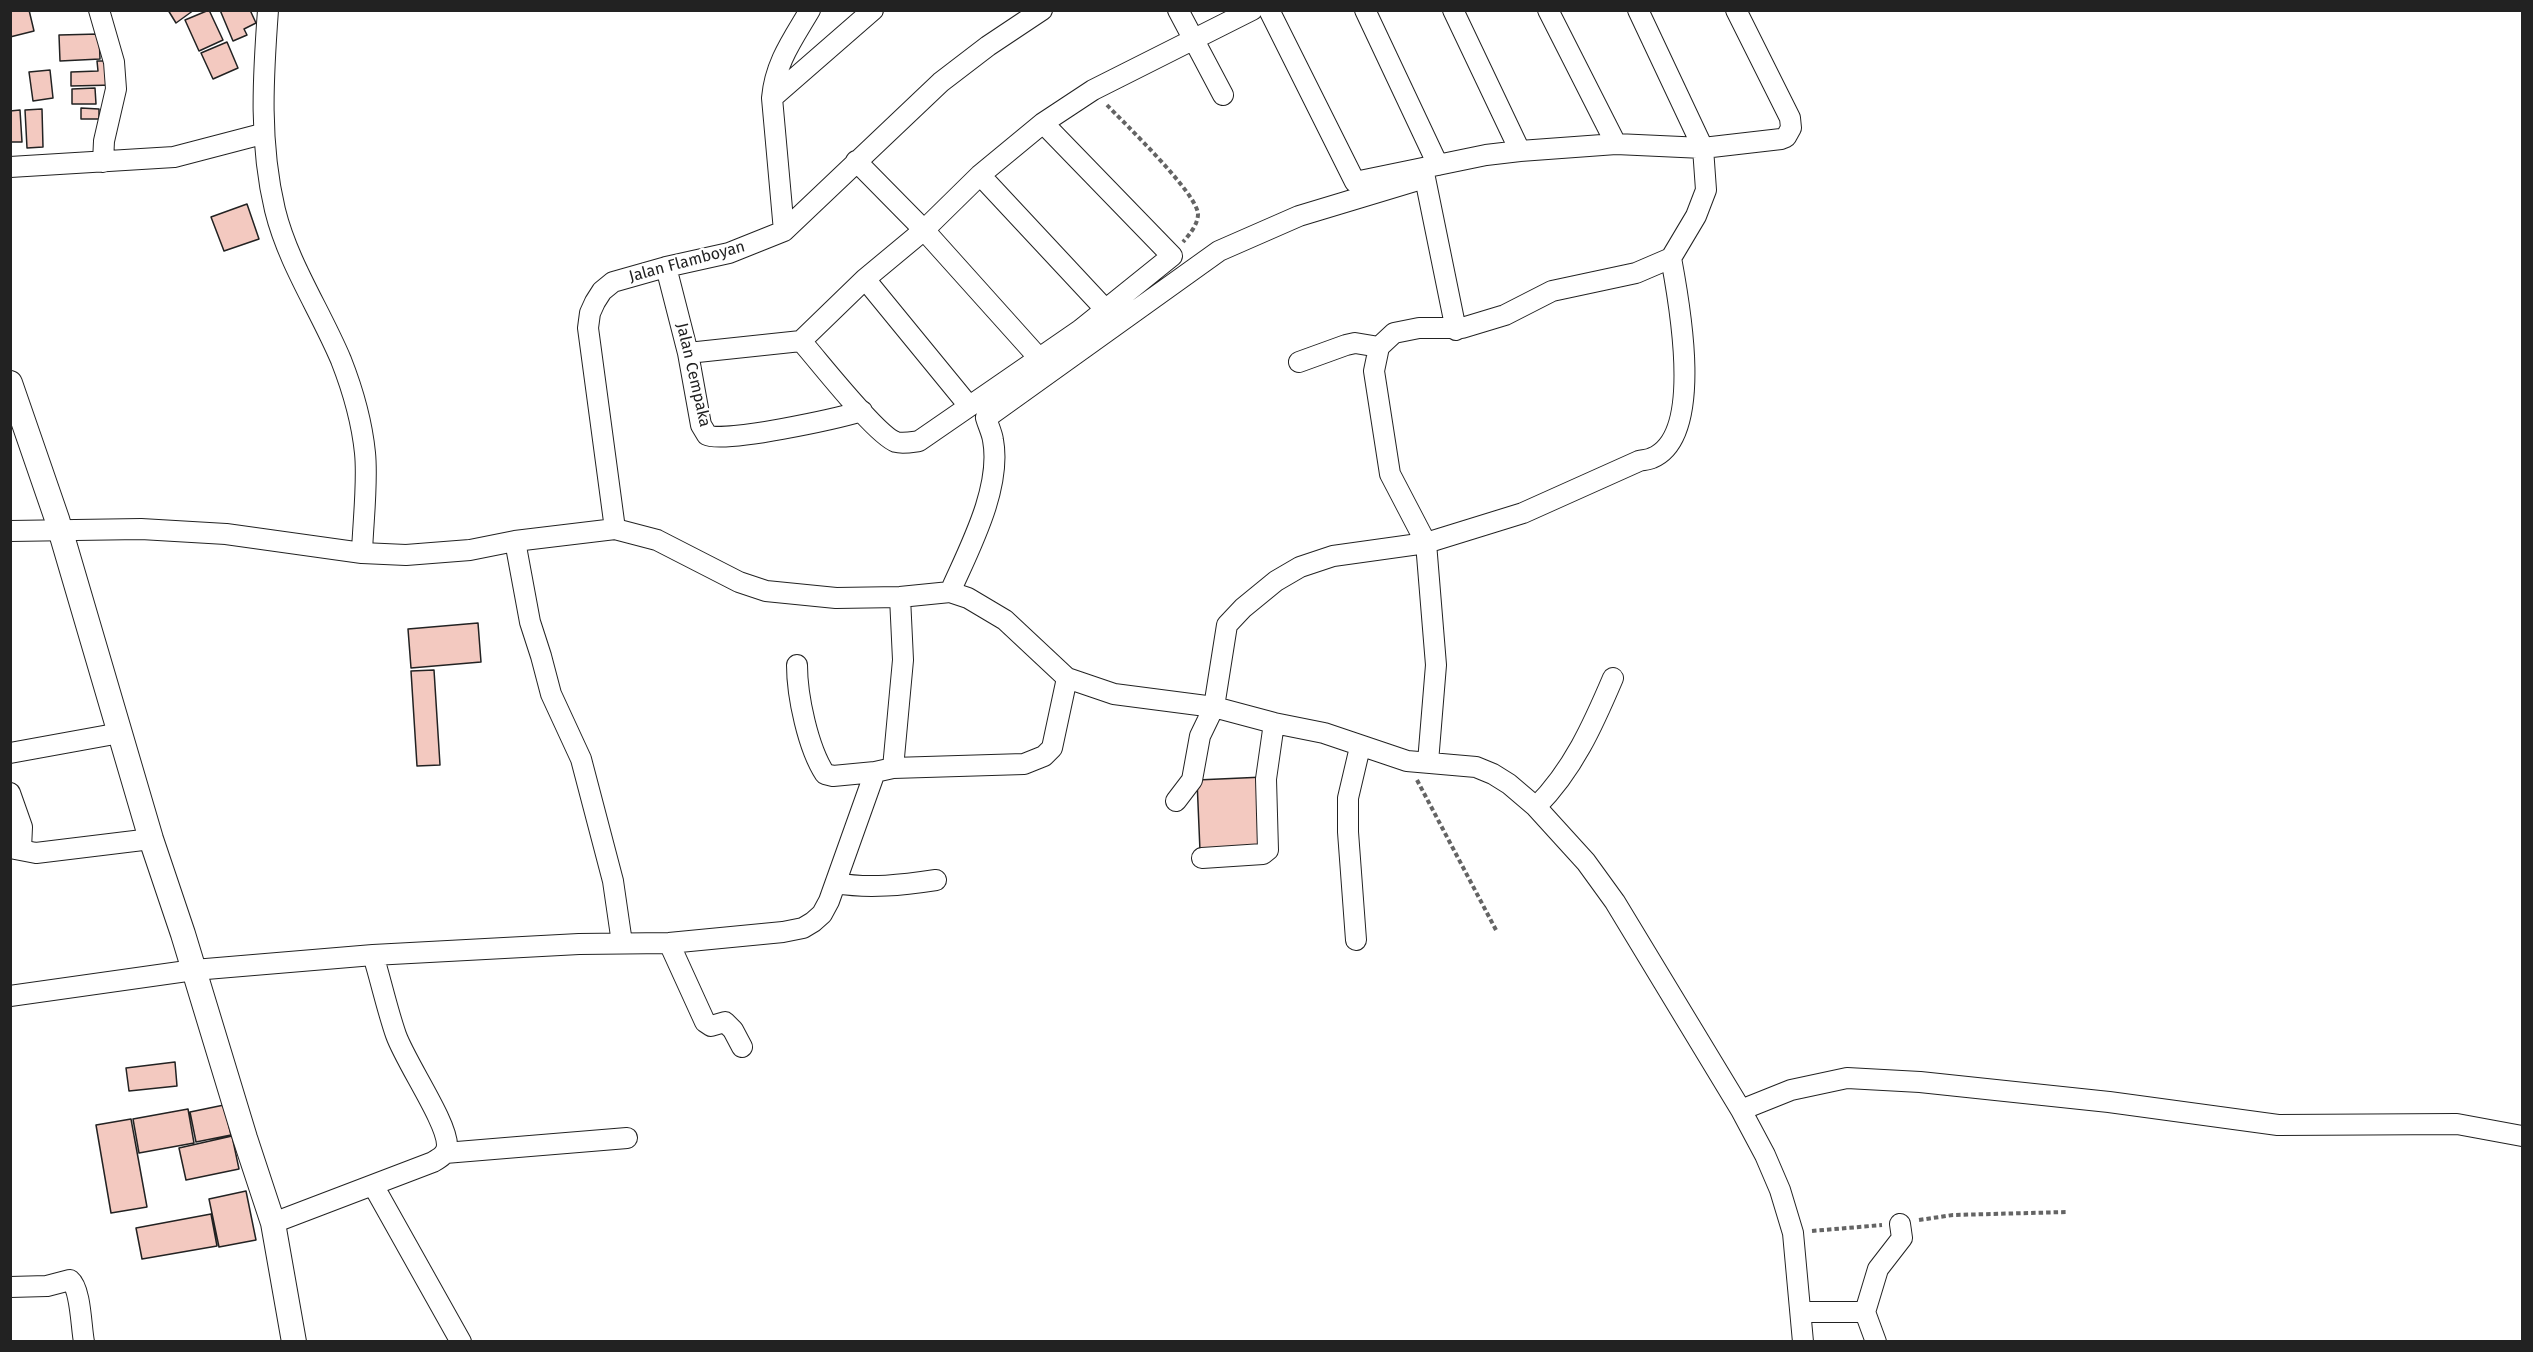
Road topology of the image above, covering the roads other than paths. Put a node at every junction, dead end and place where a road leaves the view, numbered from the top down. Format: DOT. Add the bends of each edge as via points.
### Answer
graph roads {
  1 [pos="99,10"];
  2 [pos="268,10"];
  3 [pos="810,10"];
  4 [pos="873,10"];
  5 [pos="1042,10"];
  6 [pos="1178,10"];
  7 [pos="1252,10"];
  8 [pos="1269,10"];
  9 [pos="1365,10"];
  10 [pos="1453,10"];
  11 [pos="1548,10"];
  12 [pos="1638,10"];
  13 [pos="1736,10"];
  14 [pos="1193,41"];
  15 [pos="1223,95"];
  16 [pos="772,98"];
  17 [pos="1043,123"];
  18 [pos="262,134"];
  19 [pos="1616,144"];
  20 [pos="1703,148"];
  21 [pos="1520,151"];
  22 [pos="855,161"];
  23 [pos="103,162"];
  24 [pos="1438,165"];
  25 [pos="10,167"];
  26 [pos="980,175"];
  27 [pos="784,231"];
  28 [pos="924,231"];
  29 [pos="1671,258"];
  30 [pos="666,267"];
  31 [pos="866,279"];
  32 [pos="1105,309"];
  33 [pos="1456,330"];
  34 [pos="801,340"];
  35 [pos="1379,347"];
  36 [pos="688,353"];
  37 [pos="1038,357"];
  38 [pos="1299,362"];
  39 [pos="10,383"];
  40 [pos="969,406"];
  41 [pos="862,411"];
  42 [pos="59,530"];
  43 [pos="615,530"];
  44 [pos="10,531"];
  45 [pos="515,541"];
  46 [pos="1426,543"];
  47 [pos="362,553"];
  48 [pos="951,592"];
  49 [pos="900,597"];
  50 [pos="796,665"];
  51 [pos="1067,678"];
  52 [pos="1613,678"];
  53 [pos="1214,707"];
  54 [pos="1274,723"];
  55 [pos="120,733"];
  56 [pos="1360,747"];
  57 [pos="10,753"];
  58 [pos="1428,762"];
  59 [pos="884,770"];
  60 [pos="10,794"];
  61 [pos="1176,801"];
  62 [pos="1536,807"];
  63 [pos="151,839"];
  64 [pos="16,849"];
  65 [pos="1202,858"];
  66 [pos="936,880"];
  67 [pos="836,883"];
  68 [pos="1356,940"];
  69 [pos="622,943"];
  70 [pos="669,943"];
  71 [pos="373,955"];
  72 [pos="194,970"];
  73 [pos="10,996"];
  74 [pos="742,1047"];
  75 [pos="1741,1110"];
  76 [pos="2523,1136"];
  77 [pos="627,1138"];
  78 [pos="445,1153"];
  79 [pos="373,1185"];
  80 [pos="273,1223"];
  81 [pos="1900,1224"];
  82 [pos="10,1287"];
  83 [pos="1801,1312"];
  84 [pos="1865,1312"];
  85 [pos="84,1341"];
  86 [pos="294,1341"];
  87 [pos="461,1341"];
  88 [pos="1803,1341"];
  89 [pos="1876,1341"];
  1 -- 23 [label="street" via="114,62 116,89"];
  2 -- 18 [label="street"];
  3 -- 16 [label="street" via="783,55"];
  4 -- 16 [label="street"];
  5 -- 22 [label="street, Jalan Flamboyan" via="941,82"];
  6 -- 14 [label="street"];
  7 -- 14 [label="street"];
  8 -- 24 [label="street" via="1355,182"];
  9 -- 24 [label="street"];
  10 -- 21 [label="street"];
  11 -- 19 [label="street"];
  12 -- 20 [label="street"];
  13 -- 20 [label="street" via="1790,118 1791,128 1780,139"];
  14 -- 15 [label="street"];
  14 -- 17 [label="street" via="1093,90"];
  16 -- 27 [label="street"];
  17 -- 26 [label="street"];
  17 -- 32 [label="street" via="1172,256"];
  18 -- 23 [label="street" via="174,157"];
  18 -- 47 [label="street" via="275,210 341,361 358,419 365,453"];
  19 -- 20 [label="street"];
  19 -- 21 [label="street"];
  20 -- 29 [label="street" via="1706,190 1696,216"];
  21 -- 24 [label="street"];
  22 -- 27 [label="street, Jalan Flamboyan"];
  22 -- 28 [label="street"];
  23 -- 25 [label="street"];
  26 -- 28 [label="street"];
  26 -- 32 [label="street"];
  27 -- 30 [label="street, Jalan Flamboyan" via="729,253"];
  28 -- 31 [label="street"];
  28 -- 37 [label="street"];
  29 -- 33 [label="street" via="1636,273 1552,291 1505,315"];
  29 -- 46 [label="street" via="1682,321 1684,401 1677,429 1662,451 1523,513"];
  30 -- 36 [label="street, Jalan Cempaka"];
  30 -- 43 [label="street, Jalan Flamboyan" via="613,282 602,291 590,314 588,328"];
  31 -- 34 [label="street"];
  31 -- 40 [label="street"];
  32 -- 37 [label="street"];
  33 -- 35 [label="street" via="1406,330 1394,333"];
  33 -- 48 [label="street" via="1425,178 1299,216 1219,251 986,418 993,440 991,489"];
  34 -- 36 [label="street"];
  34 -- 41 [label="street"];
  35 -- 38 [label="street" via="1355,343"];
  35 -- 46 [label="street" via="1374,371 1390,474"];
  36 -- 41 [label="street, Jalan Cempaka" via="701,425 712,437 808,424"];
  37 -- 40 [label="street"];
  39 -- 42 [label="street"];
  40 -- 41 [label="street" via="927,438 907,443 889,438"];
  42 -- 44 [label="street"];
  42 -- 47 [label="street" via="226,534"];
  42 -- 55 [label="street"];
  43 -- 45 [label="street"];
  43 -- 49 [label="street" via="676,548 766,591 836,598"];
  45 -- 47 [label="street" via="470,550 406,555"];
  45 -- 69 [label="street" via="527,610 550,694 581,759 613,881"];
  46 -- 53 [label="street" via="1333,556 1300,567 1276,581 1227,625"];
  46 -- 58 [label="street" via="1436,665"];
  48 -- 49 [label="street"];
  48 -- 51 [label="street" via="1005,620"];
  49 -- 59 [label="street" via="903,660"];
  50 -- 59 [label="street" via="801,707 825,774"];
  51 -- 53 [label="street" via="1114,694"];
  51 -- 59 [label="street" via="1052,748 1035,761 1009,766"];
  52 -- 62 [label="street" via="1573,760"];
  53 -- 54 [label="street"];
  53 -- 61 [label="street" via="1200,736 1192,780"];
  54 -- 56 [label="street" via="1324,733"];
  54 -- 65 [label="street" via="1266,779 1268,850 1263,854"];
  55 -- 57 [label="street"];
  55 -- 63 [label="street"];
  56 -- 58 [label="street" via="1407,761"];
  56 -- 68 [label="street" via="1348,798"];
  58 -- 62 [label="street" via="1476,767 1509,784"];
  59 -- 67 [label="street"];
  60 -- 64 [label="street" via="22,827"];
  62 -- 75 [label="street" via="1586,862 1615,902"];
  63 -- 64 [label="street" via="36,853"];
  63 -- 72 [label="street"];
  66 -- 67 [label="street" via="892,886"];
  67 -- 70 [label="street" via="822,914 802,928"];
  69 -- 70 [label="street"];
  69 -- 71 [label="street"];
  70 -- 74 [label="street" via="705,1022 711,1026 725,1022"];
  71 -- 72 [label="street"];
  71 -- 78 [label="street" via="396,1036 445,1135"];
  72 -- 73 [label="street"];
  72 -- 80 [label="street"];
  75 -- 76 [label="street" via="1791,1090 1848,1078 2109,1102 2278,1125 2457,1124"];
  75 -- 83 [label="street" via="1776,1181 1793,1233"];
  77 -- 78 [label="street"];
  78 -- 79 [label="street" via="434,1162"];
  79 -- 80 [label="street"];
  79 -- 87 [label="street"];
  80 -- 86 [label="street"];
  81 -- 84 [label="street" via="1902,1238 1878,1269"];
  82 -- 85 [label="street" via="47,1286 70,1280 79,1300"];
  83 -- 84 [label="street"];
  83 -- 88 [label="street"];
  84 -- 89 [label="street"];
}
